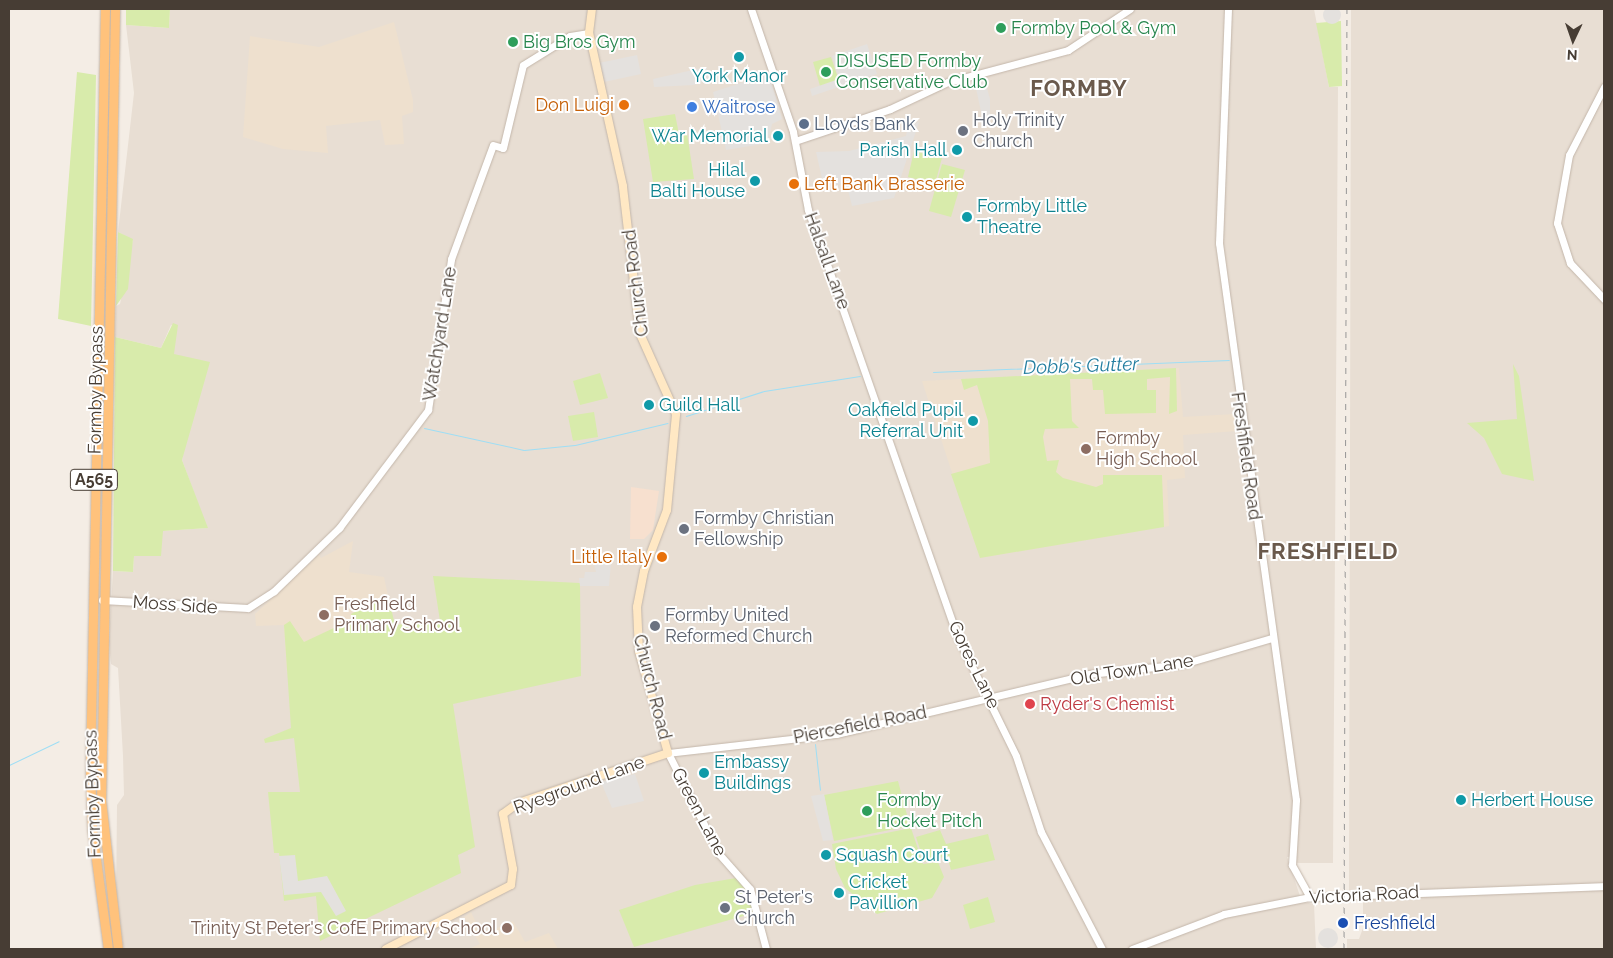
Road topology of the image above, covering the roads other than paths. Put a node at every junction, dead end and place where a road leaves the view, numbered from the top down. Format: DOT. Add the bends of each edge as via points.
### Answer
graph roads {
  1 [pos="105,9"];
  2 [pos="115,9"];
  3 [pos="592,9"];
  4 [pos="751,9"];
  5 [pos="1130,9"];
  6 [pos="1228,9"];
  7 [pos="589,33"];
  8 [pos="1604,87"];
  9 [pos="795,141"];
  10 [pos="1604,299"];
  11 [pos="865,372"];
  12 [pos="102,600"];
  13 [pos="248,608"];
  14 [pos="1272,638"];
  15 [pos="990,698"];
  16 [pos="668,754"];
  17 [pos="1604,886"];
  18 [pos="1310,897"];
  19 [pos="108,949"];
  20 [pos="118,949"];
  21 [pos="386,949"];
  22 [pos="766,949"];
  23 [pos="1102,949"];
  24 [pos="1132,949"];
  1 -- 19 [label="highway, Formby Bypass / A565" via="90,768 92,829"];
  2 -- 12 [label="highway, Formby Bypass / A565"];
  3 -- 7 [label="main road, Church Road"];
  4 -- 9 [label="street, Halsall Lane"];
  5 -- 9 [label="street" via="1068,50 984,73"];
  6 -- 14 [label="street, Freshfield Road" via="1219,244"];
  7 -- 13 [label="street, Watchyard Lane" via="570,36 524,65 503,148 493,145 451,259 428,410 339,528 274,591"];
  7 -- 16 [label="main road, Church Road" via="623,186 640,334 676,414 667,510 644,571 637,607 639,651"];
  8 -- 10 [label="street" via="1569,155 1559,196 1557,223 1563,248"];
  9 -- 11 [label="street, Halsall Lane" via="808,210"];
  11 -- 15 [label="street, Gores Lane" via="958,638"];
  12 -- 13 [label="street, Moss Side"];
  12 -- 20 [label="highway, Formby Bypass / A565" via="101,800"];
  14 -- 15 [label="street, Old Town Lane" via="1175,666 1103,671"];
  14 -- 18 [label="street, Freshfield Road" via="1296,800 1292,865"];
  15 -- 16 [label="street, Piercefield Road" via="836,734"];
  15 -- 23 [label="street, Gores Lane" via="1016,756 1041,832"];
  16 -- 21 [label="main road, Ryeground Lane" via="518,803 503,814 514,869 511,885"];
  16 -- 22 [label="street, Green Lane" via="719,854 750,889"];
  17 -- 18 [label="street, Victoria Road"];
  18 -- 24 [label="street, Victoria Road" via="1224,914"];
}
